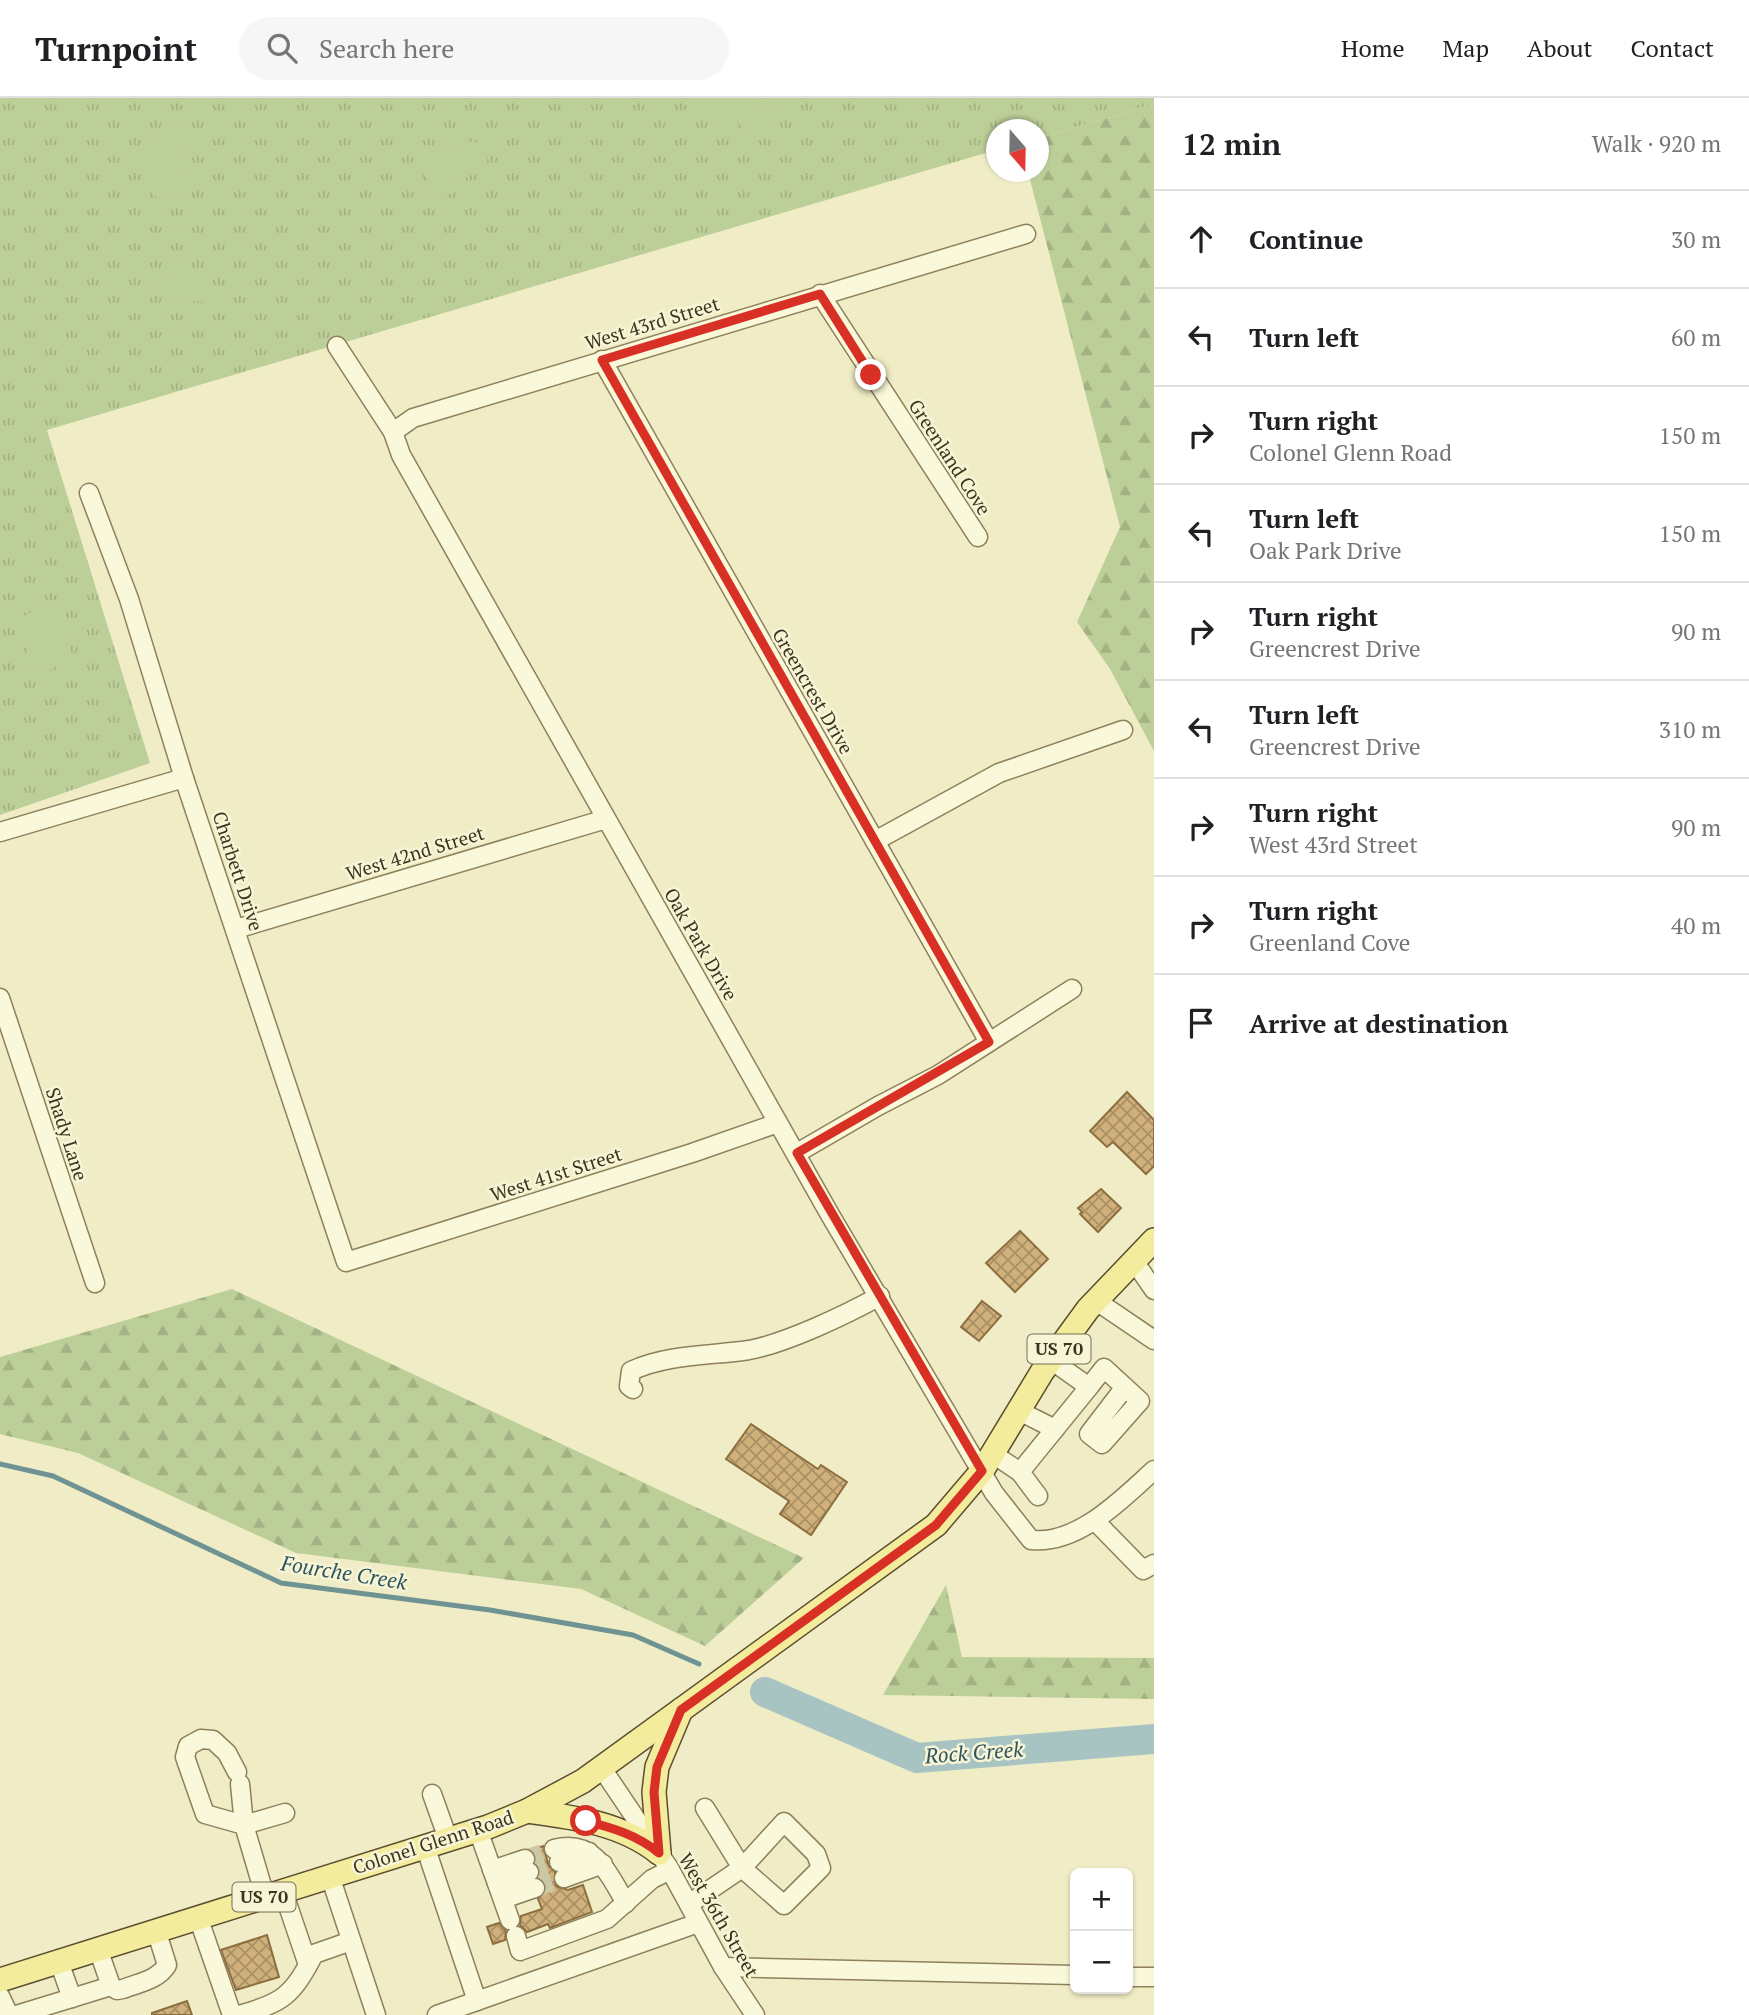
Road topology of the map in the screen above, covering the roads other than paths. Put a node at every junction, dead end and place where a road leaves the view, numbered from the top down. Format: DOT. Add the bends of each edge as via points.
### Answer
graph roads {
  1 [pos="1026,234"];
  2 [pos="820,294"];
  3 [pos="337,346"];
  4 [pos="602,360"];
  5 [pos="393,432"];
  6 [pos="89,493"];
  7 [pos="978,537"];
  8 [pos="1123,730"];
  9 [pos="184,778"];
  10 [pos="606,819"];
  11 [pos="0,832"];
  12 [pos="874,841"];
  13 [pos="236,929"];
  14 [pos="1072,989"];
  15 [pos="0,998"];
  16 [pos="989,1042"];
  17 [pos="778,1123"];
  18 [pos="797,1153"];
  19 [pos="1154,1240"];
  20 [pos="1135,1261"];
  21 [pos="346,1262"];
  22 [pos="95,1283"];
  23 [pos="1154,1290"];
  24 [pos="880,1296"];
  25 [pos="1095,1300"];
  26 [pos="1154,1340"];
  27 [pos="1051,1360"];
  28 [pos="1090,1387"];
  29 [pos="633,1390"];
  30 [pos="1019,1411"];
  31 [pos="1055,1429"];
  32 [pos="1088,1434"];
  33 [pos="987,1463"];
  34 [pos="1154,1470"];
  35 [pos="1020,1472"];
  36 [pos="1038,1496"];
  37 [pos="1096,1522"];
  38 [pos="1154,1564"];
  39 [pos="681,1710"];
  40 [pos="227,1753"];
  41 [pos="601,1767"];
  42 [pos="239,1786"];
  43 [pos="432,1794"];
  44 [pos="705,1808"];
  45 [pos="527,1811"];
  46 [pos="285,1813"];
  47 [pos="244,1825"];
  48 [pos="478,1830"];
  49 [pos="448,1839"];
  50 [pos="425,1846"];
  51 [pos="596,1858"];
  52 [pos="665,1861"];
  53 [pos="742,1868"];
  54 [pos="330,1876"];
  55 [pos="497,1884"];
  56 [pos="274,1893"];
  57 [pos="626,1903"];
  58 [pos="689,1904"];
  59 [pos="198,1917"];
  60 [pos="698,1923"];
  61 [pos="156,1930"];
  62 [pos="351,1941"];
  63 [pos="98,1949"];
  64 [pos="59,1962"];
  65 [pos="308,1965"];
  66 [pos="723,1968"];
  67 [pos="1070,1975"];
  68 [pos="1133,1977"];
  69 [pos="1154,1977"];
  70 [pos="0,1980"];
  71 [pos="111,1986"];
  72 [pos="0,1996"];
  73 [pos="72,1998"];
  74 [pos="477,2001"];
  75 [pos="232,2015"];
  76 [pos="239,2015"];
  77 [pos="376,2015"];
  78 [pos="437,2015"];
  79 [pos="755,2015"];
  1 -- 2 [label="street, West 43rd Street"];
  2 -- 4 [label="street, West 43rd Street"];
  2 -- 7 [label="street, Greenland Cove"];
  3 -- 5 [label="street"];
  4 -- 5 [label="street, West 43rd Street" via="413,418"];
  4 -- 12 [label="street, Greencrest Drive"];
  5 -- 10 [label="street, Oak Park Drive" via="401,455"];
  6 -- 9 [label="street, Charbett Drive" via="129,599"];
  8 -- 12 [label="street" via="999,773"];
  9 -- 11 [label="street"];
  9 -- 13 [label="street, Charbett Drive"];
  10 -- 13 [label="street, West 42nd Street"];
  10 -- 17 [label="street, Oak Park Drive"];
  12 -- 16 [label="street, Greencrest Drive"];
  13 -- 21 [label="street, Charbett Drive"];
  14 -- 16 [label="street"];
  15 -- 22 [label="street, Shady Lane"];
  16 -- 18 [label="street"];
  17 -- 18 [label="street, Oak Park Drive"];
  17 -- 21 [label="street, West 41st Street"];
  18 -- 24 [label="street, Oak Park Drive"];
  19 -- 20 [label="main road, Colonel Glenn Road / US 70"];
  20 -- 23 [label="street"];
  20 -- 25 [label="main road, Colonel Glenn Road / US 70"];
  24 -- 29 [label="street" via="798,1335 751,1349 648,1363 631,1371 629,1386"];
  24 -- 33 [label="street, Oak Park Drive"];
  25 -- 26 [label="street"];
  25 -- 27 [label="main road, Colonel Glenn Road / US 70"];
  27 -- 28 [label="street"];
  27 -- 30 [label="main road, Colonel Glenn Road / US 70"];
  28 -- 31 [label="street"];
  28 -- 32 [label="street" via="1104,1368 1140,1401 1102,1444"];
  30 -- 31 [label="street"];
  30 -- 33 [label="main road, Colonel Glenn Road / US 70"];
  31 -- 35 [label="street"];
  33 -- 35 [label="street"];
  33 -- 37 [label="street, Oak Park Drive" via="994,1493 1031,1540 1042,1541"];
  33 -- 39 [label="main road, Colonel Glenn Road / US 70" via="936,1525"];
  34 -- 37 [label="street"];
  35 -- 36 [label="street"];
  37 -- 38 [label="street" via="1143,1570"];
  39 -- 41 [label="main road, Colonel Glenn Road / US 70"];
  39 -- 52 [label="main road" via="657,1767 654,1792"];
  40 -- 42 [label="street"];
  40 -- 42 [label="street" via="232,1795"];
  40 -- 47 [label="street" via="213,1740 201,1739 188,1746 185,1757 205,1814"];
  41 -- 45 [label="main road, Colonel Glenn Road / US 70"];
  41 -- 52 [label="street, West 36th Street"];
  42 -- 47 [label="street"];
  43 -- 49 [label="street"];
  44 -- 53 [label="street"];
  45 -- 48 [label="main road, Colonel Glenn Road / US 70"];
  45 -- 52 [label="main road" via="617,1828 645,1842"];
  46 -- 47 [label="street"];
  47 -- 56 [label="street"];
  48 -- 49 [label="main road, Colonel Glenn Road / US 70"];
  48 -- 55 [label="street"];
  49 -- 50 [label="main road, Colonel Glenn Road / US 70"];
  50 -- 54 [label="main road, Colonel Glenn Road / US 70"];
  50 -- 74 [label="street"];
  51 -- 51 [label="street" via="559,1863 569,1845"];
  51 -- 57 [label="street"];
  52 -- 57 [label="street"];
  52 -- 58 [label="street, West 36th Street"];
  53 -- 53 [label="street" via="785,1905 821,1868 816,1854 784,1822"];
  53 -- 58 [label="street"];
  54 -- 56 [label="main road, Colonel Glenn Road / US 70"];
  54 -- 62 [label="street"];
  55 -- 55 [label="street" via="530,1873"];
  55 -- 57 [label="street" via="520,1951 607,1919"];
  56 -- 59 [label="main road, Colonel Glenn Road / US 70"];
  56 -- 65 [label="street"];
  58 -- 60 [label="street, West 36th Street"];
  59 -- 61 [label="main road, Colonel Glenn Road / US 70"];
  59 -- 75 [label="street"];
  60 -- 66 [label="street, West 36th Street"];
  60 -- 74 [label="street"];
  61 -- 63 [label="main road, Colonel Glenn Road / US 70"];
  61 -- 71 [label="street" via="165,1969 123,1989"];
  62 -- 65 [label="street" via="314,1954"];
  62 -- 77 [label="street"];
  63 -- 64 [label="main road, Colonel Glenn Road / US 70"];
  63 -- 71 [label="street"];
  64 -- 70 [label="main road, Colonel Glenn Road / US 70"];
  64 -- 73 [label="street"];
  65 -- 76 [label="street" via="276,2004"];
  66 -- 67 [label="street"];
  66 -- 79 [label="street, West 36th Street"];
  68 -- 69 [label="street"];
  71 -- 73 [label="street"];
  72 -- 73 [label="street" via="9,2015"];
  74 -- 78 [label="street"];
}
